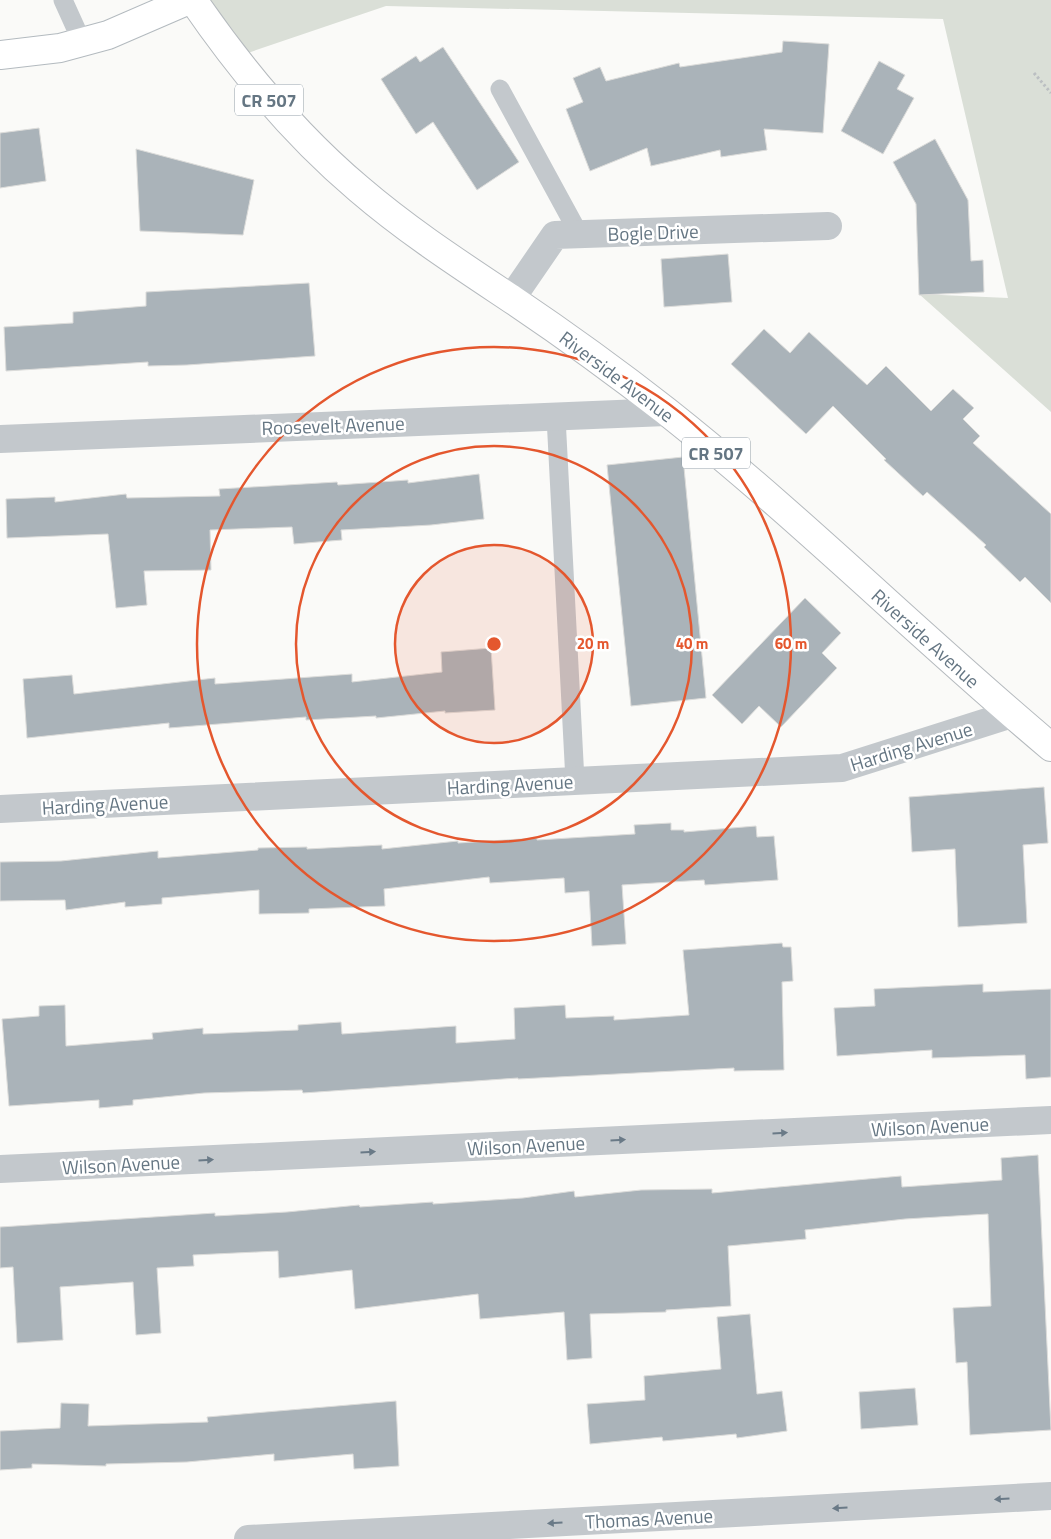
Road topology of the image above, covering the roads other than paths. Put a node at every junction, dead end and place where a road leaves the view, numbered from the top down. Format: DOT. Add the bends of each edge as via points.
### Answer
graph roads {
  1 [pos="63,0"];
  2 [pos="189,0"];
  3 [pos="193,0"];
  4 [pos="82,42"];
  5 [pos="0,55"];
  6 [pos="500,89"];
  7 [pos="828,226"];
  8 [pos="579,234"];
  9 [pos="511,299"];
  10 [pos="666,412"];
  11 [pos="556,416"];
  12 [pos="0,439"];
  13 [pos="1012,714"];
  14 [pos="1051,748"];
  15 [pos="575,781"];
  16 [pos="0,809"];
  17 [pos="1051,1120"];
  18 [pos="0,1169"];
  19 [pos="1051,1496"];
  20 [pos="676,1528"];
  21 [pos="302,1538"];
  22 [pos="248,1539"];
  1 -- 4 [label="lane"];
  2 -- 4 [label="main road" via="108,35"];
  3 -- 9 [label="main road, Riverside Avenue / CR 507" via="233,58 294,129 358,189 434,249"];
  4 -- 5 [label="main road"];
  6 -- 8 [label="lane"];
  7 -- 8 [label="street, Bogle Drive"];
  8 -- 9 [label="street, Bogle Drive" via="555,235"];
  9 -- 10 [label="main road, Riverside Avenue / CR 507"];
  10 -- 11 [label="street, Roosevelt Avenue"];
  10 -- 13 [label="main road, Riverside Avenue / CR 507" via="739,472"];
  11 -- 12 [label="street, Roosevelt Avenue"];
  11 -- 15 [label="lane"];
  13 -- 14 [label="main road, Riverside Avenue / CR 507"];
  13 -- 15 [label="street, Harding Avenue" via="842,768"];
  15 -- 16 [label="street, Harding Avenue"];
  18 -- 17 [label="street, Wilson Avenue, one-way"];
  19 -- 20 [label="street, Thomas Avenue, one-way"];
  20 -- 21 [label="street, Thomas Avenue, one-way"];
  21 -- 22 [label="street, Thomas Avenue"];
}
